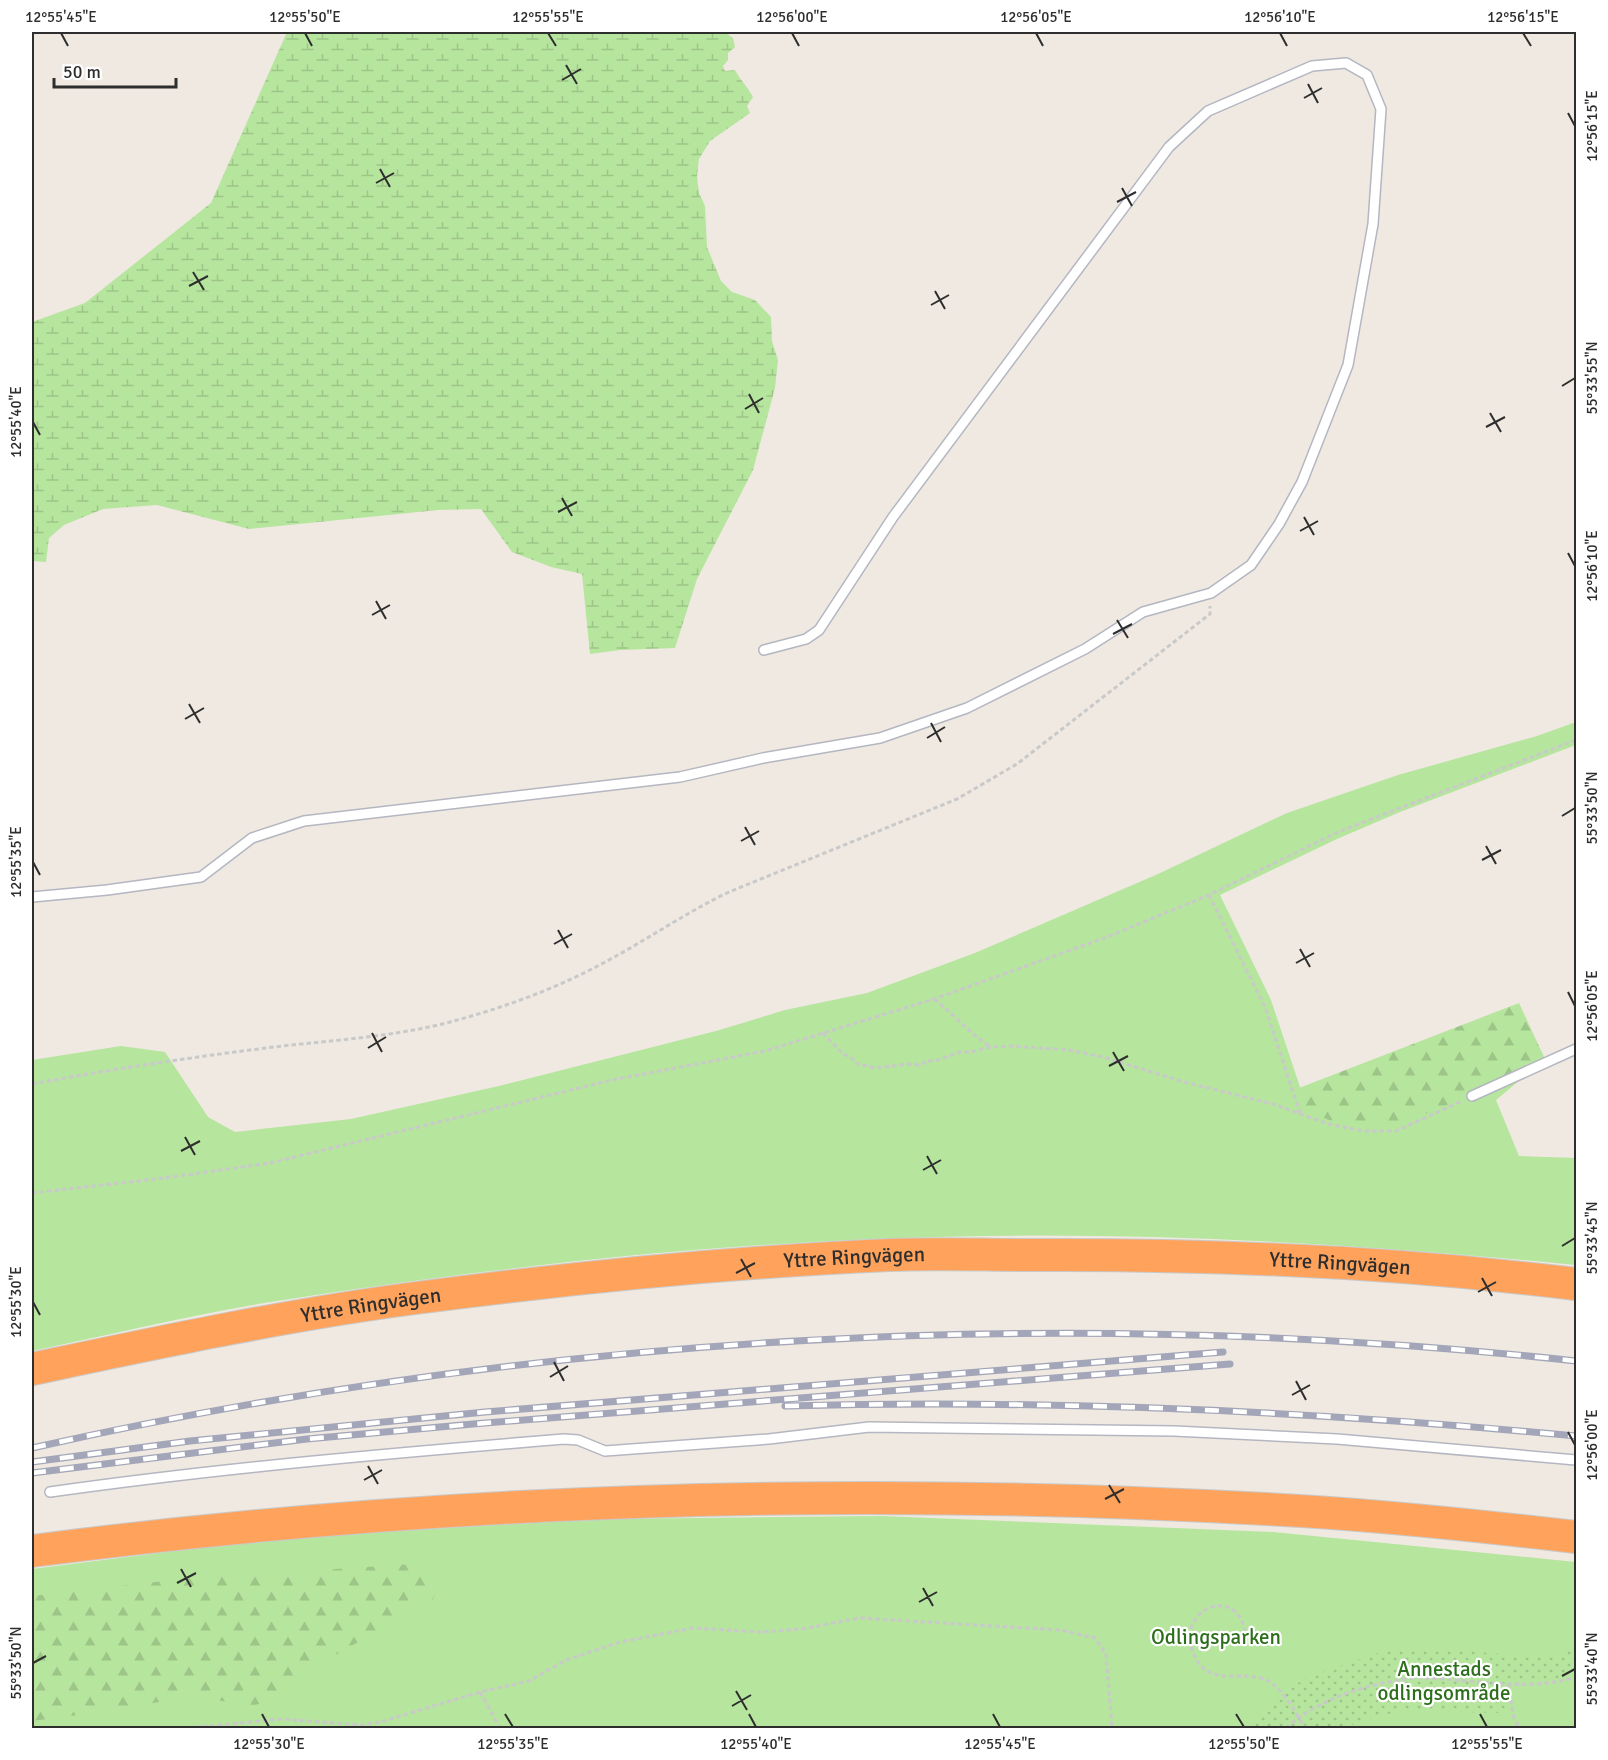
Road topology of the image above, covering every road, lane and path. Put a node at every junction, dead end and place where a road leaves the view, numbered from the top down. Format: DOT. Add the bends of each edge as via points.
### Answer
graph roads {
  1 [pos="1211,593"];
  2 [pos="764,650"];
  3 [pos="1576,740"];
  4 [pos="1209,895"];
  5 [pos="32,897"];
  6 [pos="934,999"];
  7 [pos="823,1033"];
  8 [pos="991,1047"];
  9 [pos="1576,1049"];
  10 [pos="32,1084"];
  11 [pos="1472,1096"];
  12 [pos="1300,1113"];
  13 [pos="32,1193"];
  14 [pos="1576,1284"];
  15 [pos="32,1369"];
  16 [pos="1576,1460"];
  17 [pos="50,1492"];
  18 [pos="1576,1536"];
  19 [pos="32,1551"];
  20 [pos="1224,1634"];
  21 [pos="1576,1677"];
  22 [pos="1508,1685"];
  23 [pos="480,1692"];
  24 [pos="1298,1718"];
  25 [pos="188,1728"];
  26 [pos="500,1728"];
  27 [pos="1112,1728"];
  28 [pos="1286,1728"];
  29 [pos="1305,1728"];
  30 [pos="1519,1728"];
  1 -- 2 [label="lane" via="1251,565 1279,524 1302,482 1348,365 1372,224 1381,109 1367,75 1346,63 1312,66 1208,111 1169,147 893,517 819,630 806,639"];
  1 -- 5 [label="lane" via="1143,612 1085,649 967,708 880,738 680,777 304,821 252,838 201,877"];
  1 -- 10 [label="path" via="1210,614 1017,764 957,799 696,908 605,962 559,984 450,1022 387,1035 193,1057"];
  3 -- 4 [label="path" via="1338,832"];
  4 -- 6 [label="path" via="1107,937"];
  4 -- 12 [label="path" via="1265,1007"];
  6 -- 7 [label="path"];
  6 -- 8 [label="path" via="973,1036"];
  7 -- 8 [label="path" via="855,1063 876,1068 920,1065"];
  7 -- 13 [label="path" via="765,1051 612,1080 270,1163"];
  8 -- 12 [label="path" via="1069,1050 1103,1057"];
  9 -- 11 [label="lane"];
  11 -- 12 [label="path" via="1396,1131 1364,1131 1328,1124"];
  14 -- 15 [label="highway, Yttre Ringvägen" via="1309,1260 1107,1254 881,1256 696,1268 405,1299 206,1332"];
  16 -- 17 [label="lane" via="1468,1449 1174,1431 869,1426 769,1439 605,1451 564,1439"];
  18 -- 19 [label="highway" via="1268,1509 1018,1498 827,1496 582,1503 299,1521"];
  20 -- 24 [label="path" via="1233,1643 1245,1635 1244,1622 1234,1610 1220,1605 1204,1609 1192,1623 1189,1640 1195,1657 1207,1671 1222,1678 1263,1679 1276,1687"];
  21 -- 22 [label="path" via="1560,1682"];
  22 -- 24 [label="path" via="1415,1678 1375,1684 1336,1696"];
  22 -- 30 [label="path"];
  23 -- 25 [label="path" via="361,1725 281,1719"];
  23 -- 26 [label="path"];
  23 -- 27 [label="path" via="529,1681 566,1660 620,1642 693,1628 760,1632 860,1618 1060,1630 1095,1638 1106,1654"];
  24 -- 28 [label="path"];
  24 -- 29 [label="path"];
}
